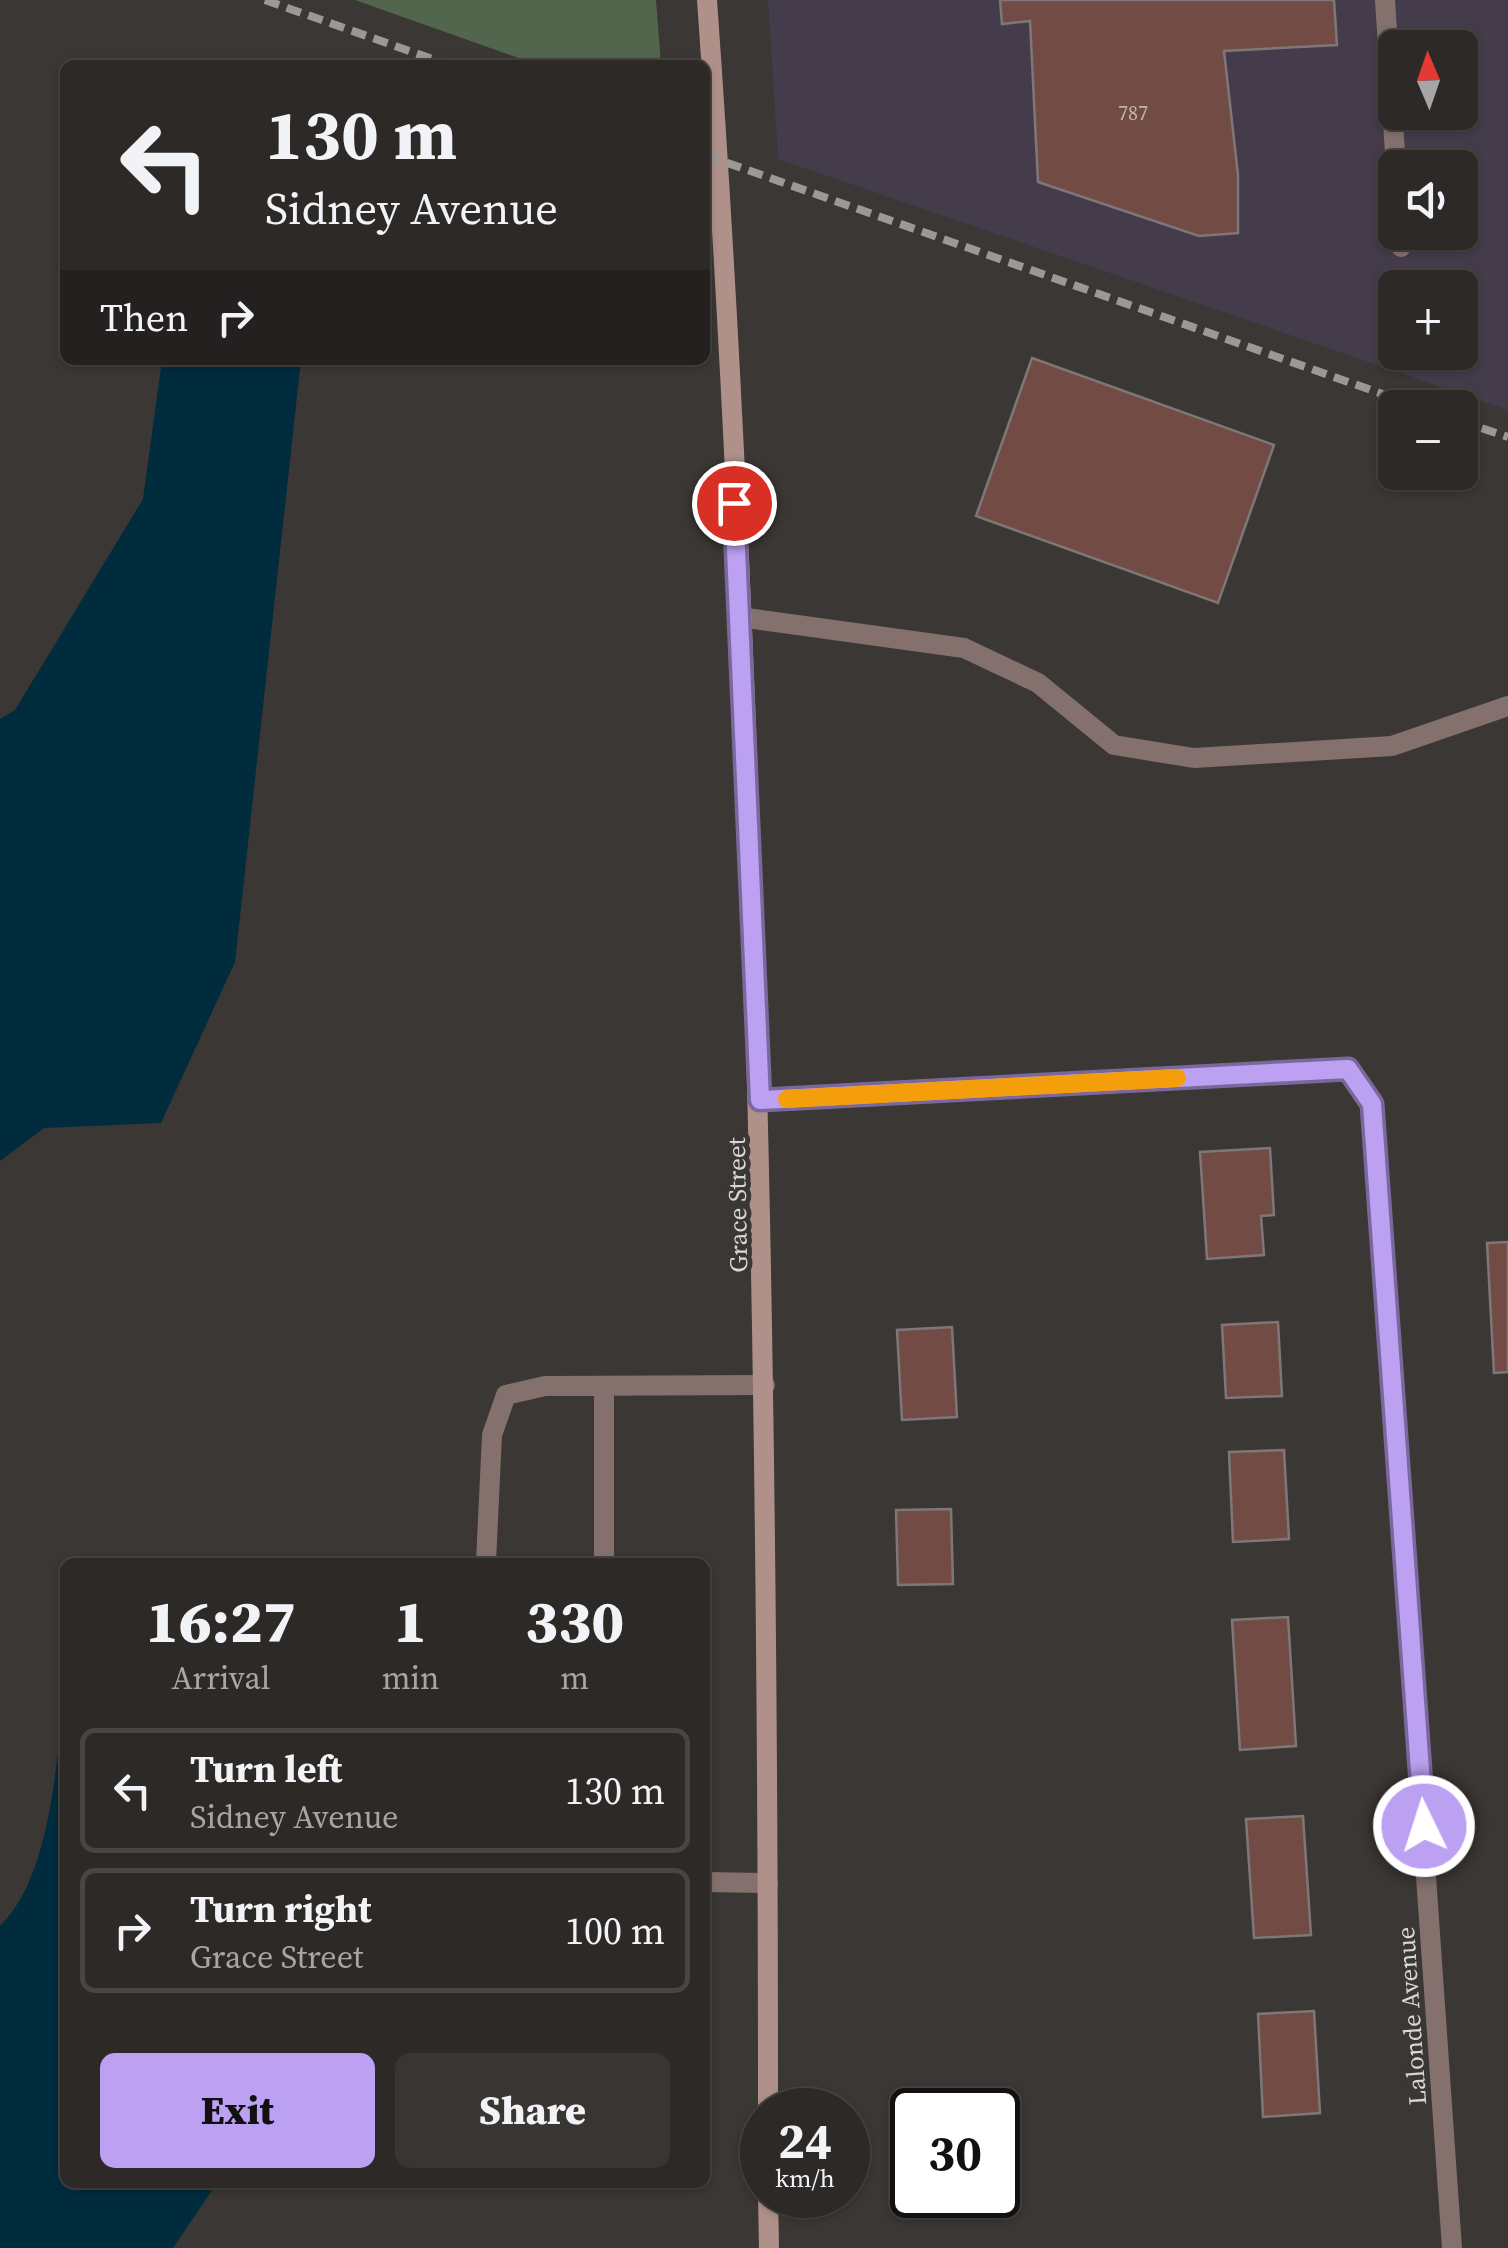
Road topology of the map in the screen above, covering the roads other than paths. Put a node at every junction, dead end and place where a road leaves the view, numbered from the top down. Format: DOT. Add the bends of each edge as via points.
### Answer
graph roads {
  1 [pos="707,0"];
  2 [pos="1385,0"];
  3 [pos="1395,150"];
  4 [pos="739,617"];
  5 [pos="1508,706"];
  6 [pos="760,1100"];
  7 [pos="765,1385"];
  8 [pos="604,1386"];
  9 [pos="486,1558"];
  10 [pos="604,1558"];
  11 [pos="710,1882"];
  12 [pos="768,1883"];
  13 [pos="768,2088"];
  14 [pos="768,2218"];
  15 [pos="768,2248"];
  16 [pos="1452,2248"];
  1 -- 4 [label="street, Grace Street"];
  2 -- 3 [label="street"];
  4 -- 5 [label="street" via="964,648 1038,683 1114,744 1194,758 1392,746"];
  4 -- 6 [label="street, Grace Street"];
  6 -- 7 [label="street, Grace Street"];
  6 -- 16 [label="street, Lalonde Avenue" via="1348,1069 1372,1104"];
  7 -- 8 [label="street"];
  7 -- 12 [label="street, Grace Street"];
  8 -- 9 [label="street" via="545,1386 506,1395 492,1435"];
  8 -- 10 [label="street"];
  11 -- 12 [label="street"];
  12 -- 13 [label="street, Grace Street"];
  14 -- 15 [label="street"];
}
